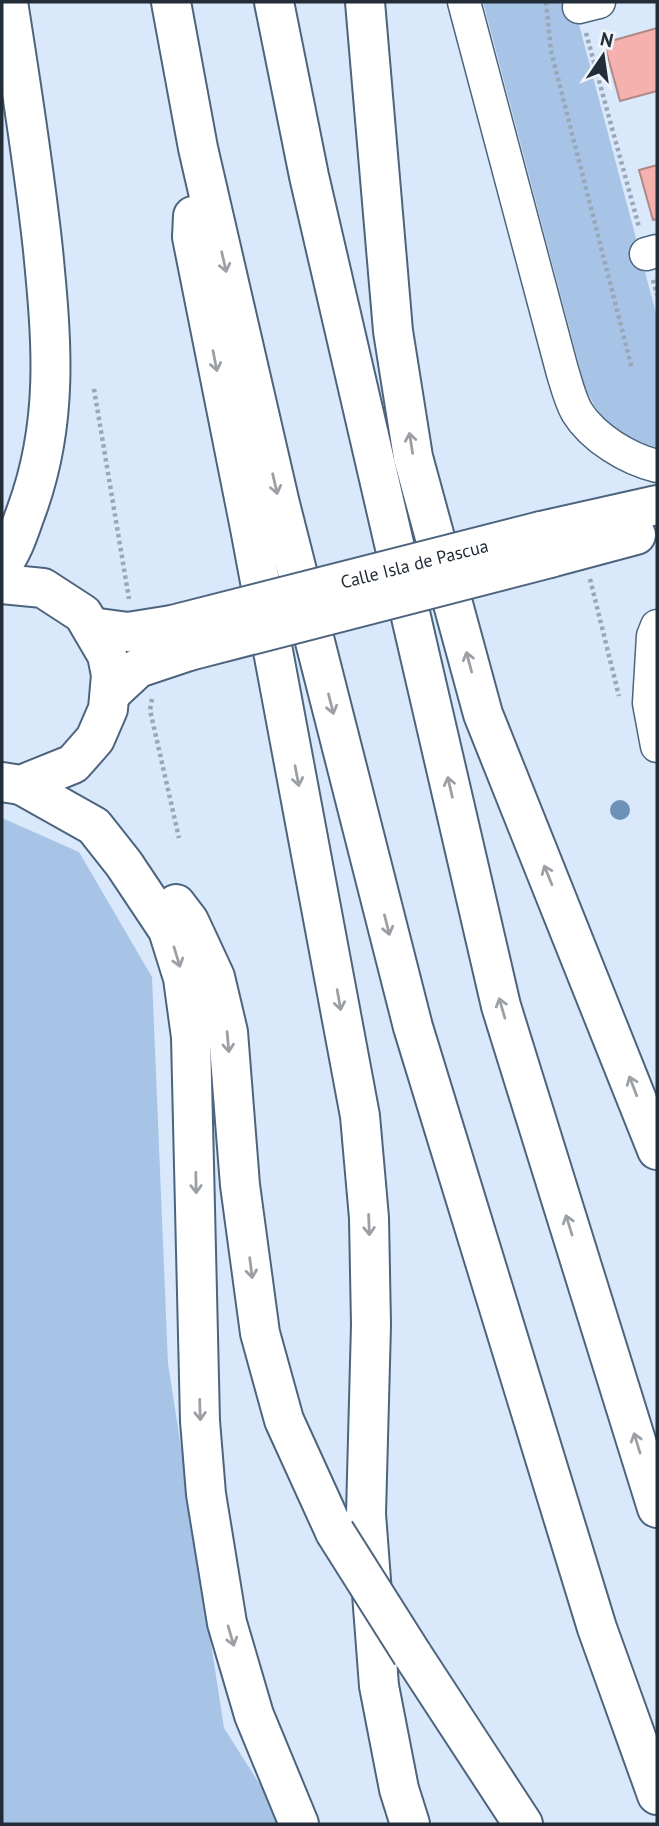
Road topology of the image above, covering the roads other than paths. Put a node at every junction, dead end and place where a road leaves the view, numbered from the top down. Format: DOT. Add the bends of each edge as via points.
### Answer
graph roads {
  1 [pos="8,2"];
  2 [pos="171,2"];
  3 [pos="274,2"];
  4 [pos="365,2"];
  5 [pos="464,2"];
  6 [pos="198,148"];
  7 [pos="657,466"];
  8 [pos="657,505"];
  9 [pos="657,529"];
  10 [pos="546,545"];
  11 [pos="2,565"];
  12 [pos="2,584"];
  13 [pos="657,626"];
  14 [pos="91,627"];
  15 [pos="180,638"];
  16 [pos="110,694"];
  17 [pos="657,746"];
  18 [pos="12,783"];
  19 [pos="94,826"];
  20 [pos="657,1150"];
  21 [pos="657,1508"];
  22 [pos="657,1795"];
  23 [pos="299,1824"];
  24 [pos="410,1824"];
  25 [pos="523,1824"];
  1 -- 11 [label="main road" via="38,209 52,343 52,401 32,495"];
  2 -- 6 [label="main road"];
  21 -- 3 [label="main road, one-way" via="501,1006 309,176"];
  20 -- 4 [label="main road, one-way" via="483,714 413,457 393,331"];
  5 -- 7 [label="lane" via="562,370 577,411 594,432 637,461"];
  6 -- 22 [label="main road, one-way" via="280,504 413,1027 597,1628"];
  6 -- 24 [label="main road, one-way" via="192,237 360,1116 369,1218 371,1325 366,1514 379,1686"];
  8 -- 10 [label="main road, Calle Isla de Pascua"];
  9 -- 10 [label="main road, Calle Isla de Pascua"];
  10 -- 15 [label="main road, Calle Isla de Pascua, bridge"];
  12 -- 14 [label="main road" via="43,588 83,614"];
  13 -- 17 [label="lane" via="649,703"];
  14 -- 15 [label="main road"];
  14 -- 16 [label="main road" via="107,655"];
  15 -- 16 [label="main road"];
  16 -- 18 [label="main road" via="95,739 72,764"];
  18 -- 19 [label="main road"];
  19 -- 23 [label="main road, one-way" via="168,930 183,978 191,1037 199,1395 206,1494 227,1623 254,1715"];
  19 -- 25 [label="main road, one-way, bridge" via="137,854 189,921 215,977 228,1032 240,1185 260,1333 284,1420 335,1532"];
}
